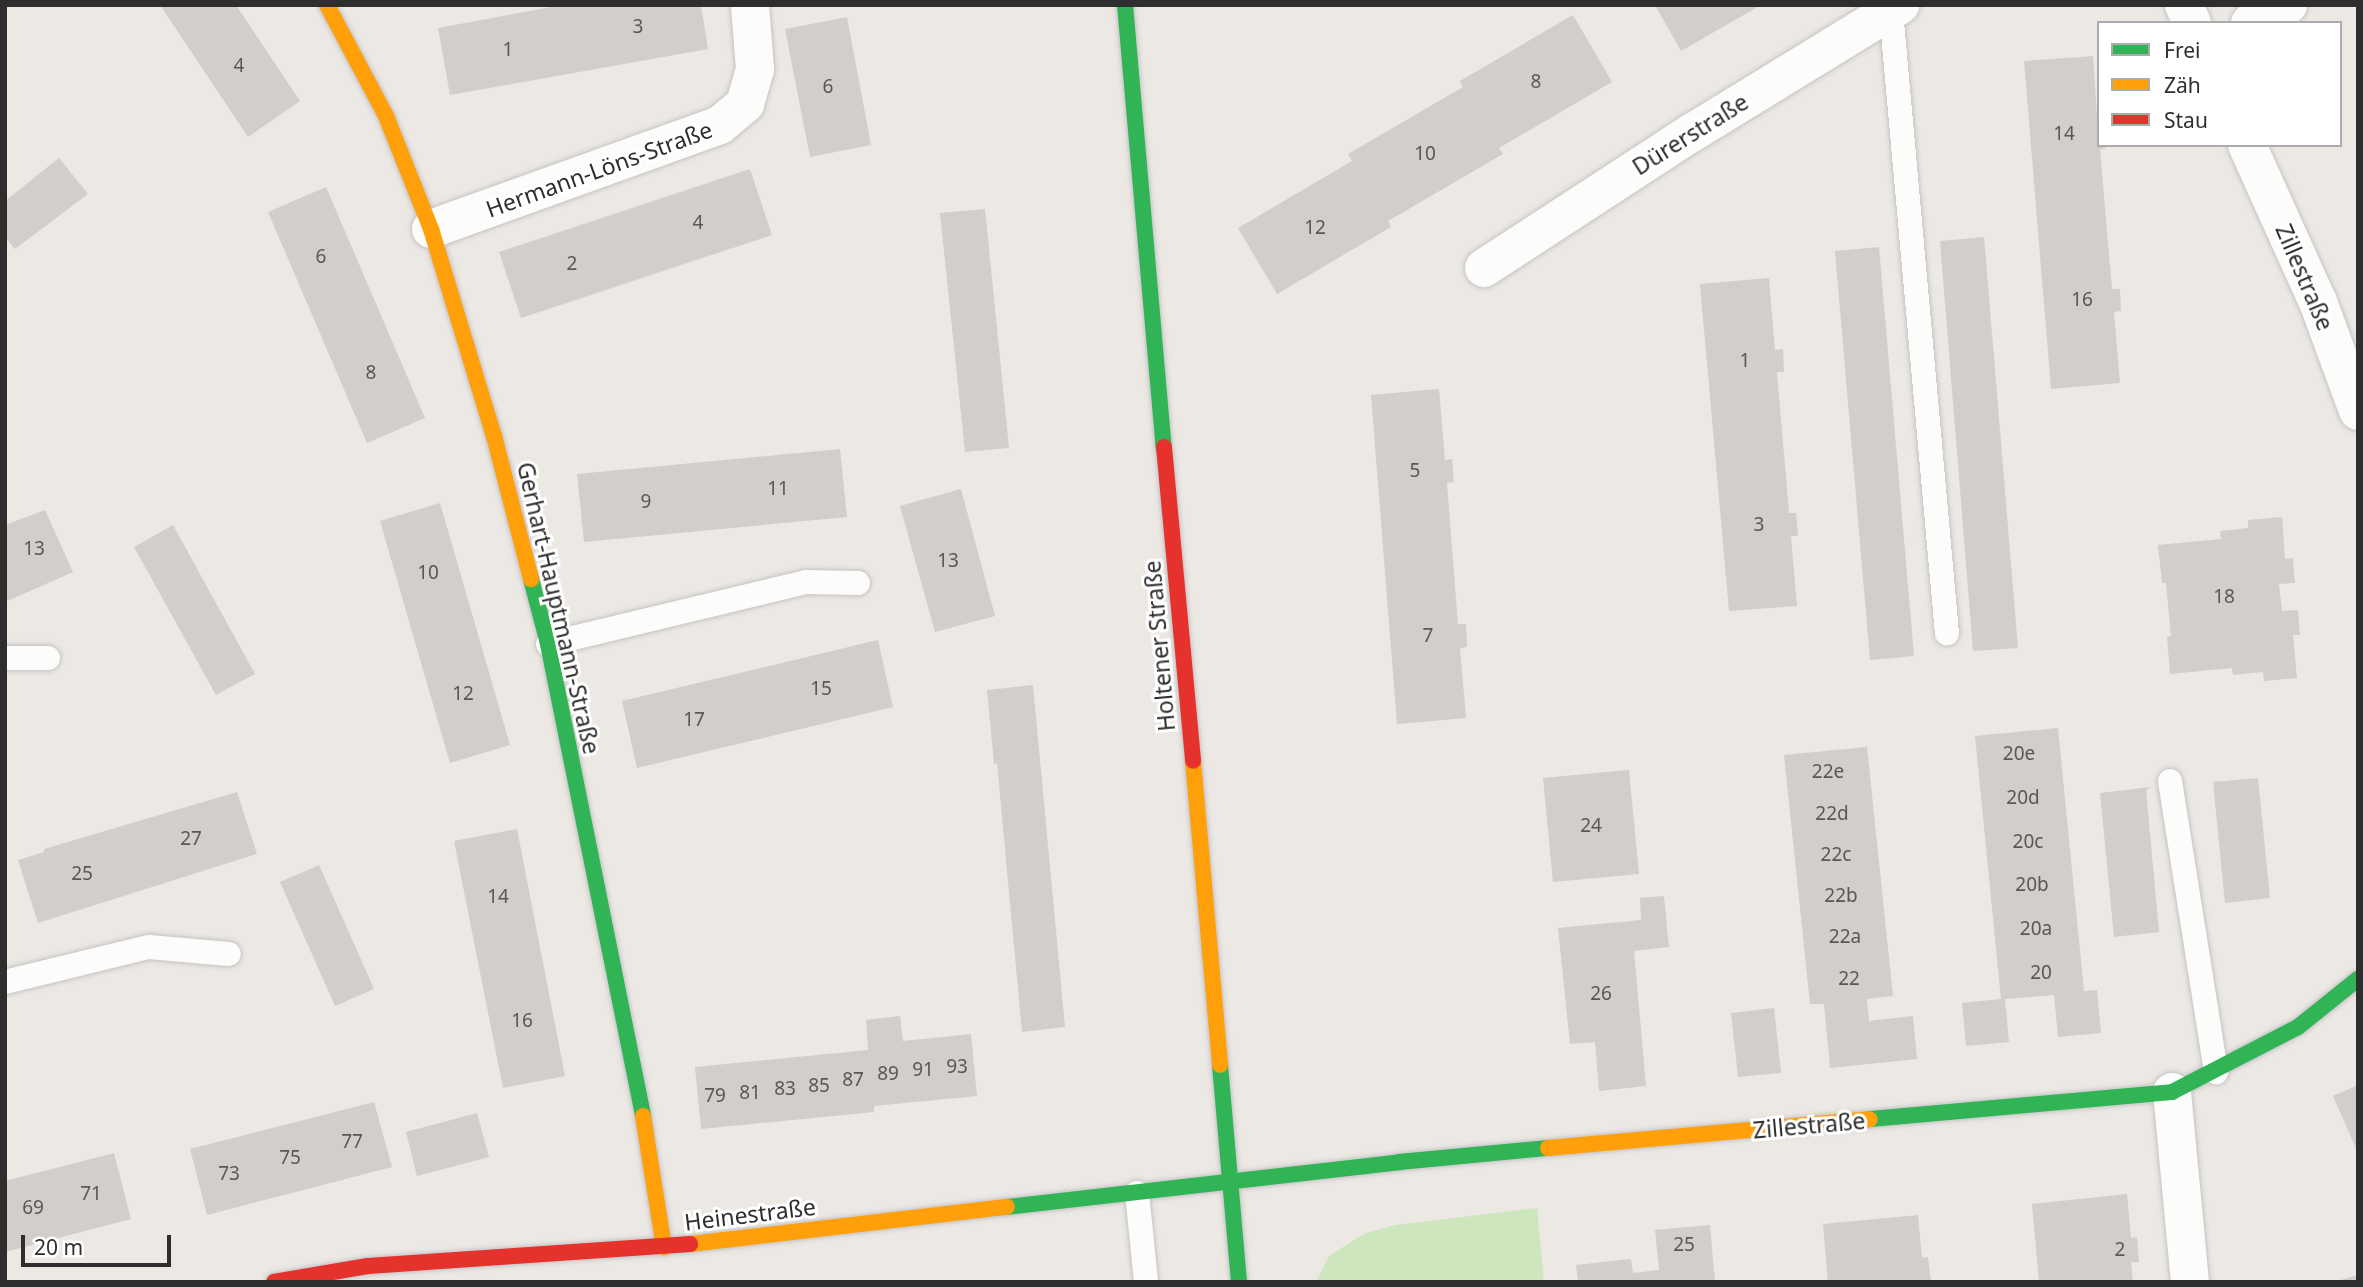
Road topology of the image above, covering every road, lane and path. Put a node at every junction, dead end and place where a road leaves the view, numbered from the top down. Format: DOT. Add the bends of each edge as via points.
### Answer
graph roads {
  1 [pos="327,5"];
  2 [pos="750,5"];
  3 [pos="1125,5"];
  4 [pos="2184,5"];
  5 [pos="2288,5"];
  6 [pos="1895,8"];
  7 [pos="2191,21"];
  8 [pos="2254,21"];
  9 [pos="2248,147"];
  10 [pos="431,229"];
  11 [pos="1484,268"];
  12 [pos="2358,411"];
  13 [pos="858,583"];
  14 [pos="1947,633"];
  15 [pos="548,645"];
  16 [pos="5,658"];
  17 [pos="48,658"];
  18 [pos="2170,781"];
  19 [pos="229,954"];
  20 [pos="2358,979"];
  21 [pos="5,982"];
  22 [pos="2216,1072"];
  23 [pos="2172,1092"];
  24 [pos="1230,1181"];
  25 [pos="1138,1192"];
  26 [pos="664,1247"];
  27 [pos="274,1282"];
  28 [pos="1146,1282"];
  29 [pos="1239,1282"];
  30 [pos="2190,1282"];
  1 -- 10 [label="street, Gerhart-Hauptmann-Straße" via="386,116"];
  2 -- 10 [label="street, Hermann-Löns-Straße" via="755,69 745,104 720,125"];
  3 -- 24 [label="street, Holtener Straße"];
  4 -- 7 [label="street"];
  5 -- 8 [label="street"];
  6 -- 11 [label="street, Dürerstraße"];
  6 -- 14 [label="lane"];
  9 -- 12 [label="street, Zillestraße" via="2318,302"];
  10 -- 15 [label="street, Gerhart-Hauptmann-Straße" via="494,436"];
  13 -- 15 [label="lane" via="806,582"];
  15 -- 26 [label="street, Gerhart-Hauptmann-Straße" via="634,1059"];
  16 -- 17 [label="lane"];
  18 -- 22 [label="lane"];
  19 -- 21 [label="lane" via="149,947"];
  20 -- 22 [label="street, Zillestraße" via="2298,1027"];
  22 -- 23 [label="street, Zillestraße"];
  23 -- 24 [label="street, Zillestraße"];
  23 -- 30 [label="street"];
  24 -- 25 [label="street, Heinestraße"];
  24 -- 29 [label="street, Holtener Straße"];
  25 -- 26 [label="street, Heinestraße"];
  25 -- 28 [label="lane"];
  26 -- 27 [label="street, Heinestraße" via="368,1266"];
}
